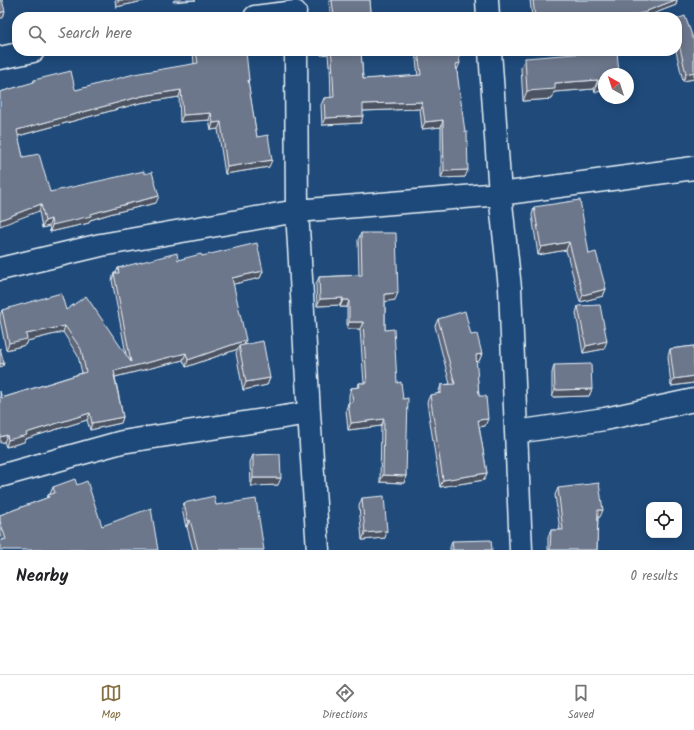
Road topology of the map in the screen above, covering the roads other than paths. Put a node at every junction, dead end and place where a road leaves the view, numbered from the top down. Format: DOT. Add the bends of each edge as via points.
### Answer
graph roads {
  1 [pos="487,0"];
  2 [pos="295,10"];
  3 [pos="284,12"];
  4 [pos="488,12"];
  5 [pos="12,55"];
  6 [pos="296,56"];
  7 [pos="490,56"];
  8 [pos="0,58"];
  9 [pos="694,168"];
  10 [pos="500,194"];
  11 [pos="297,211"];
  12 [pos="0,269"];
  13 [pos="694,400"];
  14 [pos="309,413"];
  15 [pos="516,432"];
  16 [pos="0,476"];
  17 [pos="318,550"];
  18 [pos="521,550"];
  1 -- 4 [label="street"];
  2 -- 3 [label="street"];
  5 -- 8 [label="street"];
  6 -- 11 [label="street"];
  7 -- 10 [label="street"];
  9 -- 10 [label="street"];
  10 -- 11 [label="street"];
  10 -- 15 [label="street" via="510,288"];
  11 -- 12 [label="street" via="101,245"];
  11 -- 14 [label="street"];
  13 -- 15 [label="street" via="605,419"];
  14 -- 16 [label="street" via="122,442"];
  14 -- 17 [label="street"];
  15 -- 18 [label="street"];
}
